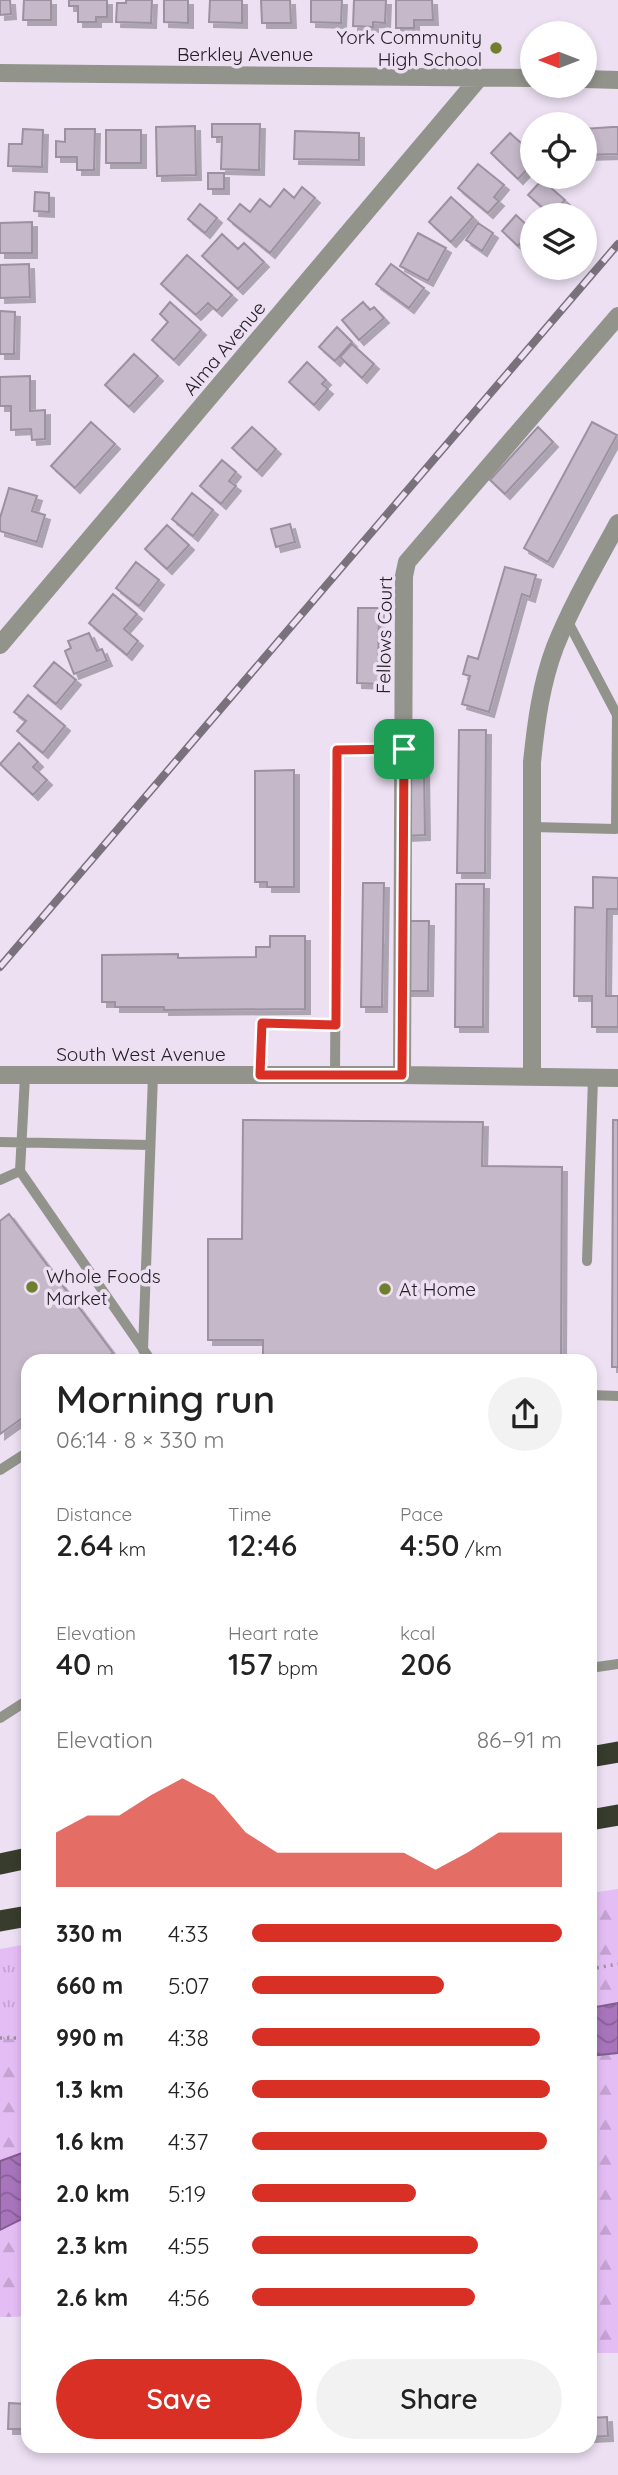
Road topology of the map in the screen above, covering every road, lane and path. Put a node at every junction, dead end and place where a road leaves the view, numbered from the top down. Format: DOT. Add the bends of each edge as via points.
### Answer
graph roads {
  1 [pos="0,74"];
  2 [pos="480,77"];
  3 [pos="520,78"];
  4 [pos="597,79"];
  5 [pos="618,80"];
  6 [pos="618,316"];
  7 [pos="618,523"];
  8 [pos="567,620"];
  9 [pos="0,645"];
  10 [pos="404,749"];
  11 [pos="532,827"];
  12 [pos="336,1025"];
  13 [pos="0,1075"];
  14 [pos="260,1075"];
  15 [pos="335,1075"];
  16 [pos="402,1075"];
  17 [pos="25,1076"];
  18 [pos="153,1076"];
  19 [pos="532,1077"];
  20 [pos="593,1078"];
  21 [pos="618,1078"];
  22 [pos="0,1142"];
  23 [pos="22,1142"];
  24 [pos="150,1145"];
  25 [pos="20,1171"];
  26 [pos="0,1180"];
  27 [pos="587,1261"];
  28 [pos="143,1350"];
  29 [pos="146,1354"];
  30 [pos="597,1395"];
  31 [pos="618,1396"];
  32 [pos="21,1456"];
  33 [pos="0,1470"];
  34 [pos="618,1664"];
  35 [pos="597,1667"];
  36 [pos="21,1704"];
  37 [pos="0,1718"];
  38 [pos="618,1752"];
  39 [pos="597,1756"];
  40 [pos="617,1815"];
  41 [pos="597,1819"];
  42 [pos="21,1860"];
  43 [pos="0,1864"];
  44 [pos="21,1917"];
  45 [pos="0,1921"];
  46 [pos="618,1964"];
  47 [pos="597,1968"];
  48 [pos="0,2038"];
  49 [pos="21,2038"];
  1 -- 2 [label="street, Berkley Avenue"];
  2 -- 3 [label="street, Berkley Avenue"];
  2 -- 9 [label="street, Alma Avenue"];
  4 -- 5 [label="street"];
  6 -- 10 [label="street, Fellows Court" via="407,562"];
  7 -- 8 [label="street"];
  8 -- 11 [label="street" via="554,648 536,720"];
  8 -- 11 [label="lane" via="617,715 616,829"];
  10 -- 12 [label="lane" via="337,750"];
  10 -- 16 [label="street, Fellows Court"];
  11 -- 19 [label="street"];
  12 -- 14 [label="lane" via="262,1023"];
  12 -- 15 [label="lane"];
  13 -- 17 [label="street, South West Avenue"];
  14 -- 15 [label="street, South West Avenue"];
  14 -- 18 [label="street, South West Avenue"];
  15 -- 16 [label="street, South West Avenue"];
  16 -- 19 [label="street, South West Avenue"];
  17 -- 18 [label="street, South West Avenue"];
  17 -- 23 [label="lane"];
  18 -- 24 [label="lane"];
  19 -- 20 [label="street, South West Avenue"];
  20 -- 21 [label="street, South West Avenue"];
  20 -- 27 [label="lane"];
  22 -- 23 [label="lane"];
  23 -- 24 [label="lane"];
  23 -- 25 [label="lane"];
  24 -- 28 [label="lane"];
  25 -- 26 [label="lane"];
  25 -- 28 [label="lane"];
  28 -- 29 [label="lane"];
  30 -- 31 [label="lane"];
  32 -- 33 [label="lane"];
  34 -- 35 [label="lane"];
  36 -- 37 [label="lane"];
  38 -- 39 [label="highway"];
  40 -- 41 [label="highway"];
  42 -- 43 [label="highway"];
  44 -- 45 [label="highway"];
  46 -- 47 [label="path"];
  48 -- 49 [label="path"];
}
